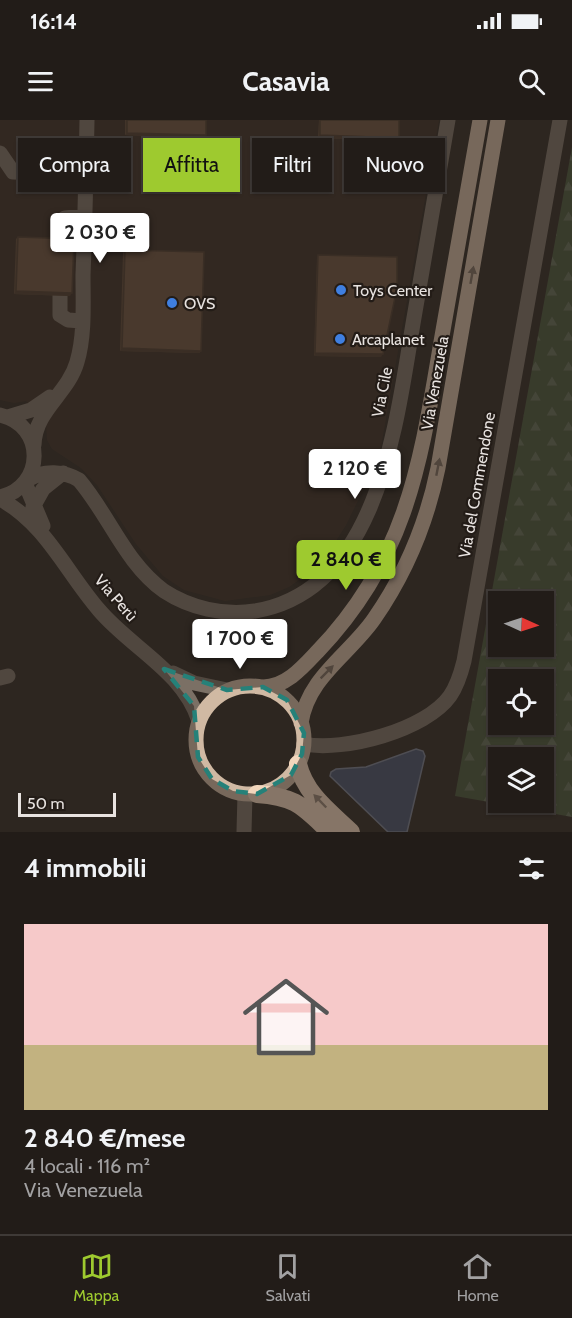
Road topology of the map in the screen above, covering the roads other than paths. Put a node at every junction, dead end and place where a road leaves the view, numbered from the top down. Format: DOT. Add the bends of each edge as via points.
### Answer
graph roads {
  1 [pos="87,120"];
  2 [pos="448,120"];
  3 [pos="480,120"];
  4 [pos="498,120"];
  5 [pos="560,120"];
  6 [pos="87,138"];
  7 [pos="0,153"];
  8 [pos="18,172"];
  9 [pos="86,192"];
  10 [pos="85,216"];
  11 [pos="62,241"];
  12 [pos="60,295"];
  13 [pos="82,321"];
  14 [pos="60,391"];
  15 [pos="4,416"];
  16 [pos="35,449"];
  17 [pos="63,473"];
  18 [pos="27,481"];
  19 [pos="0,498"];
  20 [pos="33,507"];
  21 [pos="51,542"];
  22 [pos="164,669"];
  23 [pos="263,687"];
  24 [pos="227,690"];
  25 [pos="199,720"];
  26 [pos="302,723"];
  27 [pos="304,744"];
  28 [pos="298,764"];
  29 [pos="251,794"];
  30 [pos="244,832"];
  31 [pos="330,832"];
  32 [pos="351,832"];
  1 -- 6 [label="street"];
  2 -- 17 [label="street, Via Cile" via="386,466 362,523 325,576 296,597 263,609 220,612 192,605 166,592 143,573 87,490 79,480"];
  3 -- 23 [label="main road, Via Venezuela" via="420,461 399,529 376,577 327,643 294,675 272,687"];
  26 -- 4 [label="main road, Via Venezuela, one-way" via="311,691 372,621 396,584 425,518 438,468"];
  5 -- 27 [label="street, Via del Commendone" via="459,679 442,705 406,726 354,744"];
  7 -- 8 [label="street" via="13,172"];
  9 -- 10 [label="street"];
  10 -- 11 [label="street" via="65,218"];
  10 -- 13 [label="street"];
  12 -- 13 [label="street" via="60,315"];
  13 -- 14 [label="street" via="78,361"];
  14 -- 15 [label="street" via="32,410"];
  14 -- 16 [label="street" via="40,418 34,432"];
  15 -- 16 [label="street, Via Cile" via="24,428"];
  16 -- 17 [label="street, Via Cile"];
  16 -- 18 [label="street"];
  17 -- 18 [label="street" via="49,472"];
  17 -- 20 [label="street" via="43,489"];
  18 -- 19 [label="street"];
  18 -- 20 [label="street, Via Perù"];
  19 -- 21 [label="street, Via Perù" via="29,519"];
  20 -- 21 [label="street, Via Perù"];
  21 -- 22 [label="street, Via Perù" via="100,610"];
  22 -- 24 [label="street, Via Perù" via="194,683"];
  22 -- 25 [label="street, Via Perù" via="187,694"];
  23 -- 24 [label="main road" via="238,686"];
  23 -- 26 [label="main road" via="287,700"];
  24 -- 25 [label="main road" via="210,703"];
  25 -- 29 [label="main road" via="196,745 204,769 222,786"];
  26 -- 27 [label="main road"];
  27 -- 28 [label="main road"];
  28 -- 29 [label="main road" via="282,784"];
  32 -- 28 [label="highway, one-way" via="309,789"];
  29 -- 30 [label="street"];
  29 -- 31 [label="highway" via="295,800"];
}
